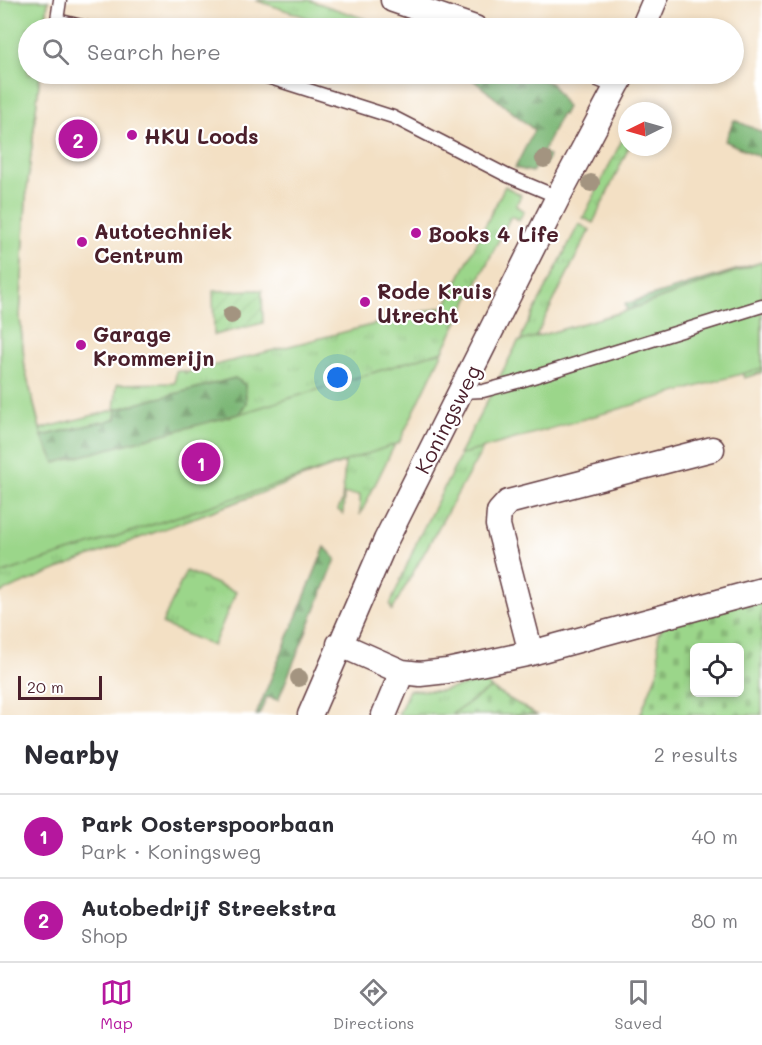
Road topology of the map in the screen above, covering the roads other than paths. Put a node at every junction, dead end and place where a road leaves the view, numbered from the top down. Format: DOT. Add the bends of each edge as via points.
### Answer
graph roads {
  1 [pos="60,0"];
  2 [pos="393,0"];
  3 [pos="655,0"];
  4 [pos="57,18"];
  5 [pos="446,18"];
  6 [pos="647,18"];
  7 [pos="289,84"];
  8 [pos="610,84"];
  9 [pos="558,197"];
  10 [pos="762,306"];
  11 [pos="460,392"];
  12 [pos="712,449"];
  13 [pos="762,590"];
  14 [pos="339,644"];
  15 [pos="531,653"];
  16 [pos="402,672"];
  17 [pos="310,715"];
  18 [pos="384,715"];
  1 -- 4 [label="lane"];
  2 -- 5 [label="street"];
  3 -- 6 [label="street"];
  7 -- 9 [label="lane" via="393,117"];
  8 -- 9 [label="street, Koningsweg"];
  9 -- 11 [label="street, Koningsweg"];
  10 -- 11 [label="lane" via="517,382"];
  11 -- 14 [label="street, Koningsweg"];
  12 -- 15 [label="street" via="508,502 499,512 498,525"];
  13 -- 15 [label="street"];
  14 -- 16 [label="street"];
  14 -- 17 [label="street, Koningsweg"];
  15 -- 16 [label="street" via="447,672"];
  16 -- 18 [label="street"];
}
